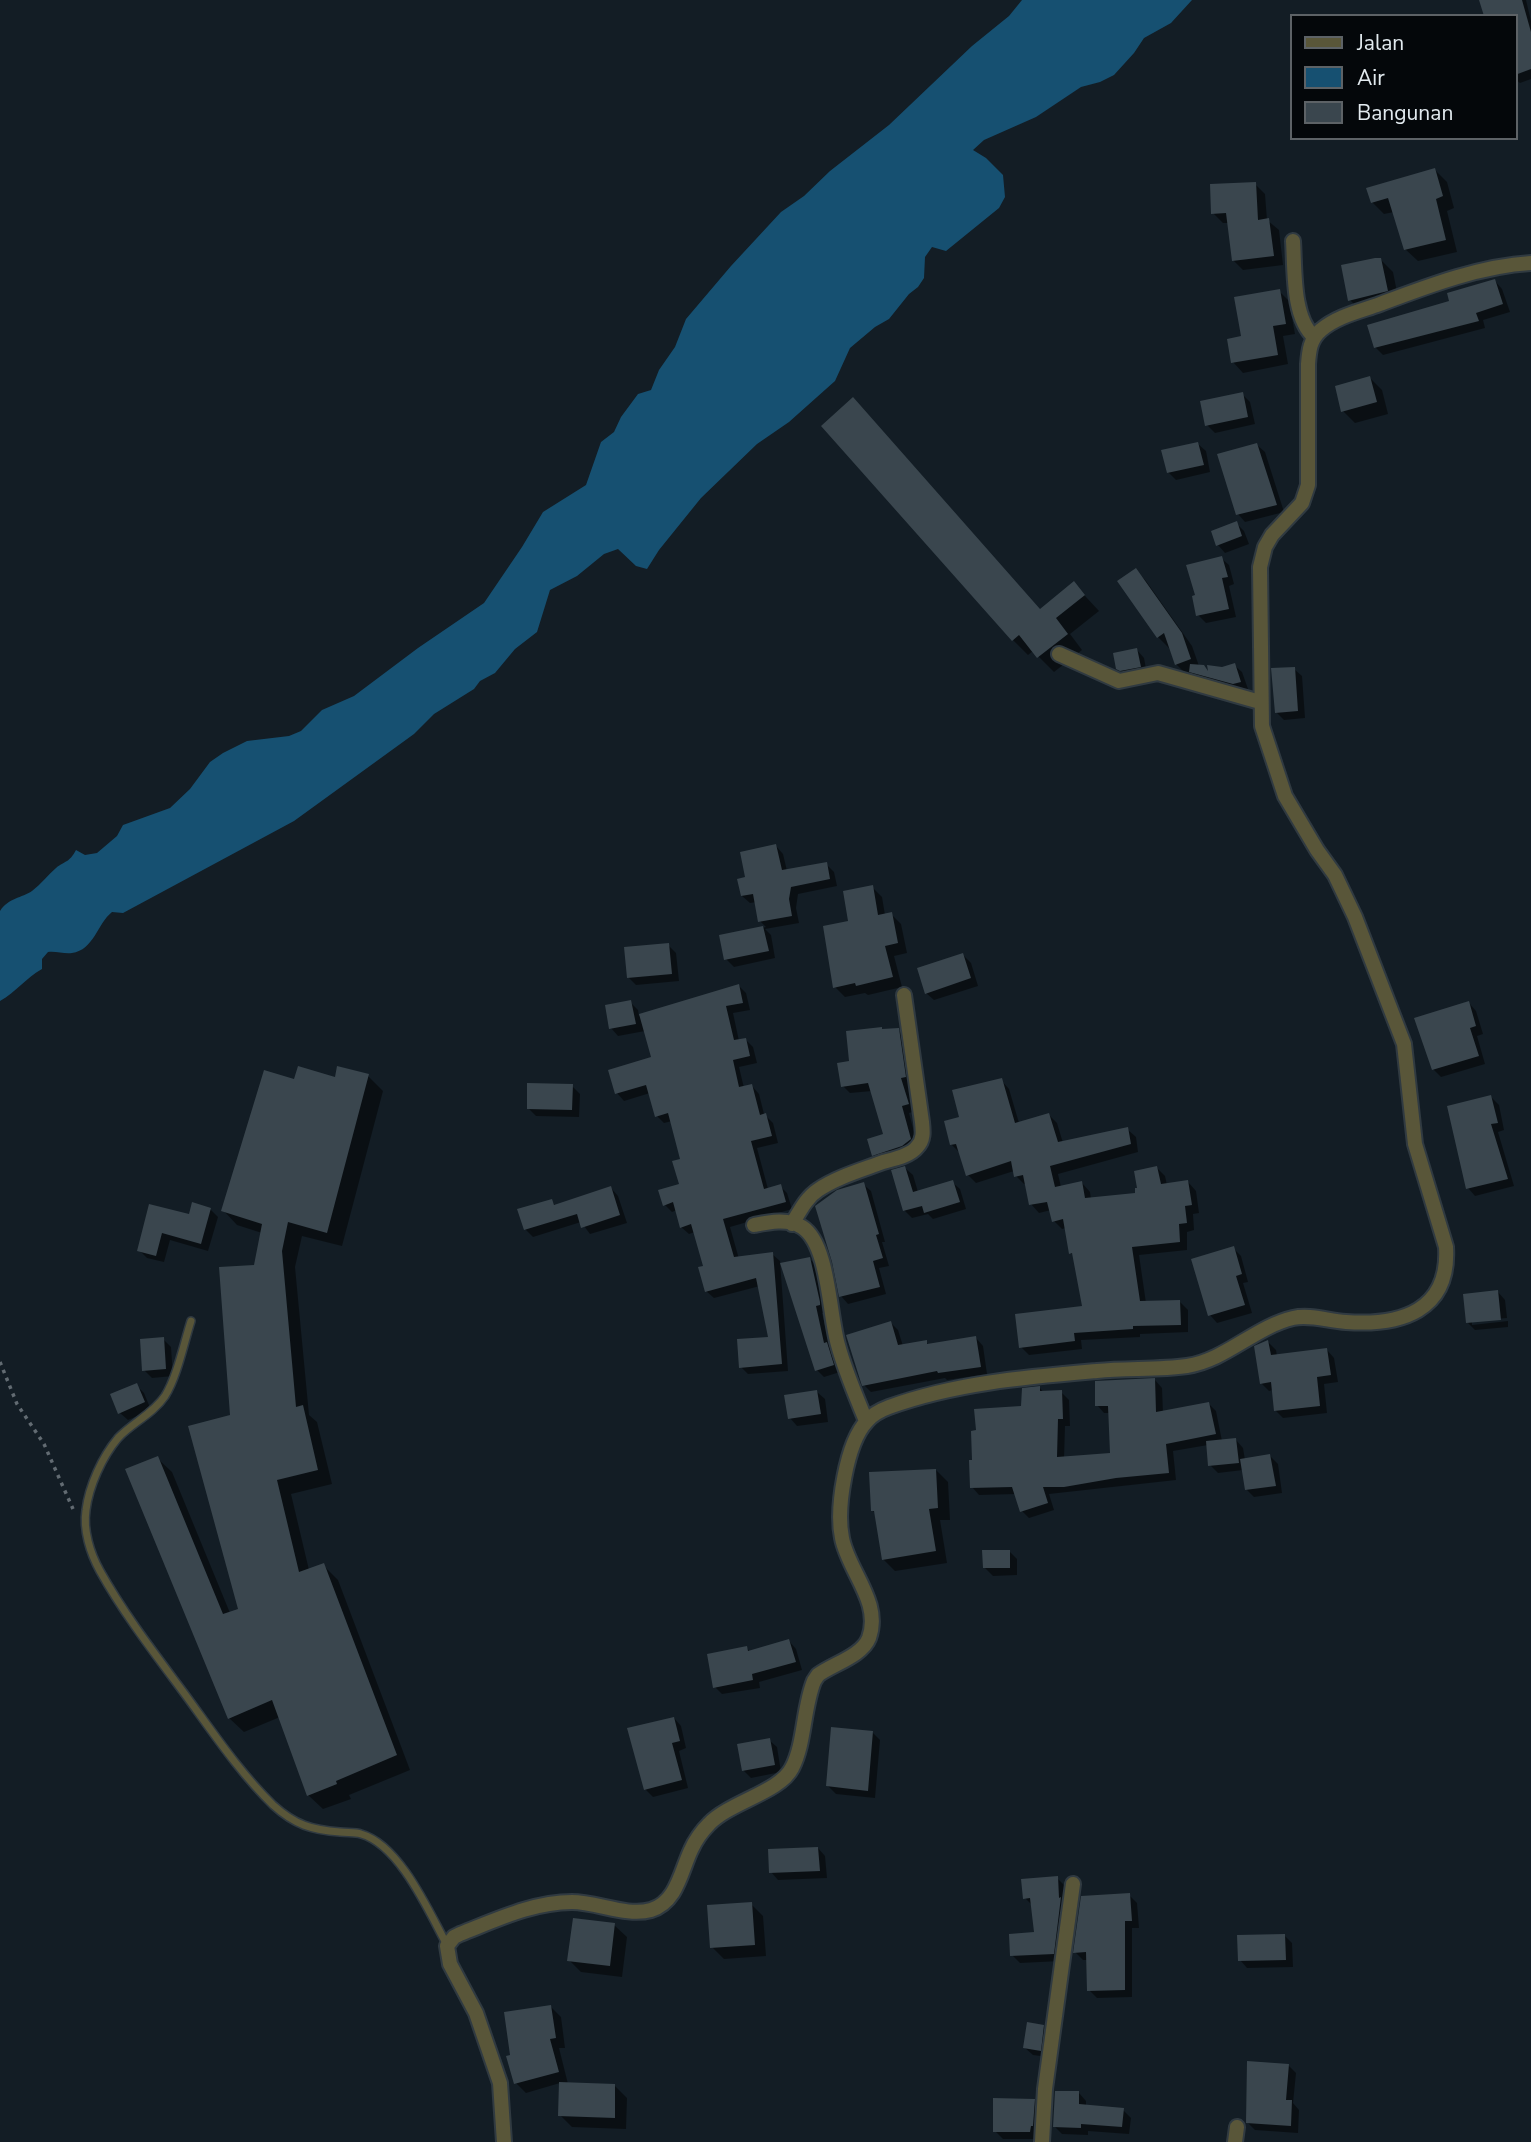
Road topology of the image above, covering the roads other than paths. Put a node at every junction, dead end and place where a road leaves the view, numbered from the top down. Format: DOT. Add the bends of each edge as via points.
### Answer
graph roads {
  1 [pos="1293,241"];
  2 [pos="1531,263"];
  3 [pos="1314,337"];
  4 [pos="1059,654"];
  5 [pos="1260,702"];
  6 [pos="904,995"];
  7 [pos="792,1224"];
  8 [pos="754,1225"];
  9 [pos="191,1321"];
  10 [pos="866,1421"];
  11 [pos="1073,1884"];
  12 [pos="447,1946"];
  13 [pos="1237,2127"];
  14 [pos="505,2142"];
  15 [pos="1042,2142"];
  16 [pos="1236,2142"];
  1 -- 3 [label="street" via="1301,320"];
  2 -- 3 [label="street" via="1433,284 1351,314"];
  3 -- 5 [label="street" via="1308,364 1308,485 1301,503 1272,535 1260,567"];
  4 -- 5 [label="street" via="1119,681 1158,673"];
  5 -- 10 [label="street" via="1262,726 1286,796 1335,875 1405,1044 1415,1144 1446,1247 1445,1278 1437,1294 1427,1305 1389,1320 1286,1320 1188,1366 991,1382 888,1408"];
  6 -- 7 [label="street" via="922,1122 920,1144 904,1156 820,1189 808,1198"];
  7 -- 8 [label="street"];
  7 -- 10 [label="street" via="802,1227 819,1252 837,1342"];
  9 -- 12 [label="lane" via="167,1394 119,1438 90,1490 85,1528 100,1571 233,1760 274,1805 304,1827 362,1834 378,1843 418,1891"];
  10 -- 12 [label="street" via="851,1452 840,1525 848,1558 869,1602 870,1632 862,1648 814,1681 791,1771 709,1823 690,1851 676,1887 659,1906 636,1912 575,1902 547,1904 460,1934"];
  11 -- 15 [label="street"];
  12 -- 14 [label="street" via="450,1964 491,2052 500,2083"];
  13 -- 16 [label="street"];
}
